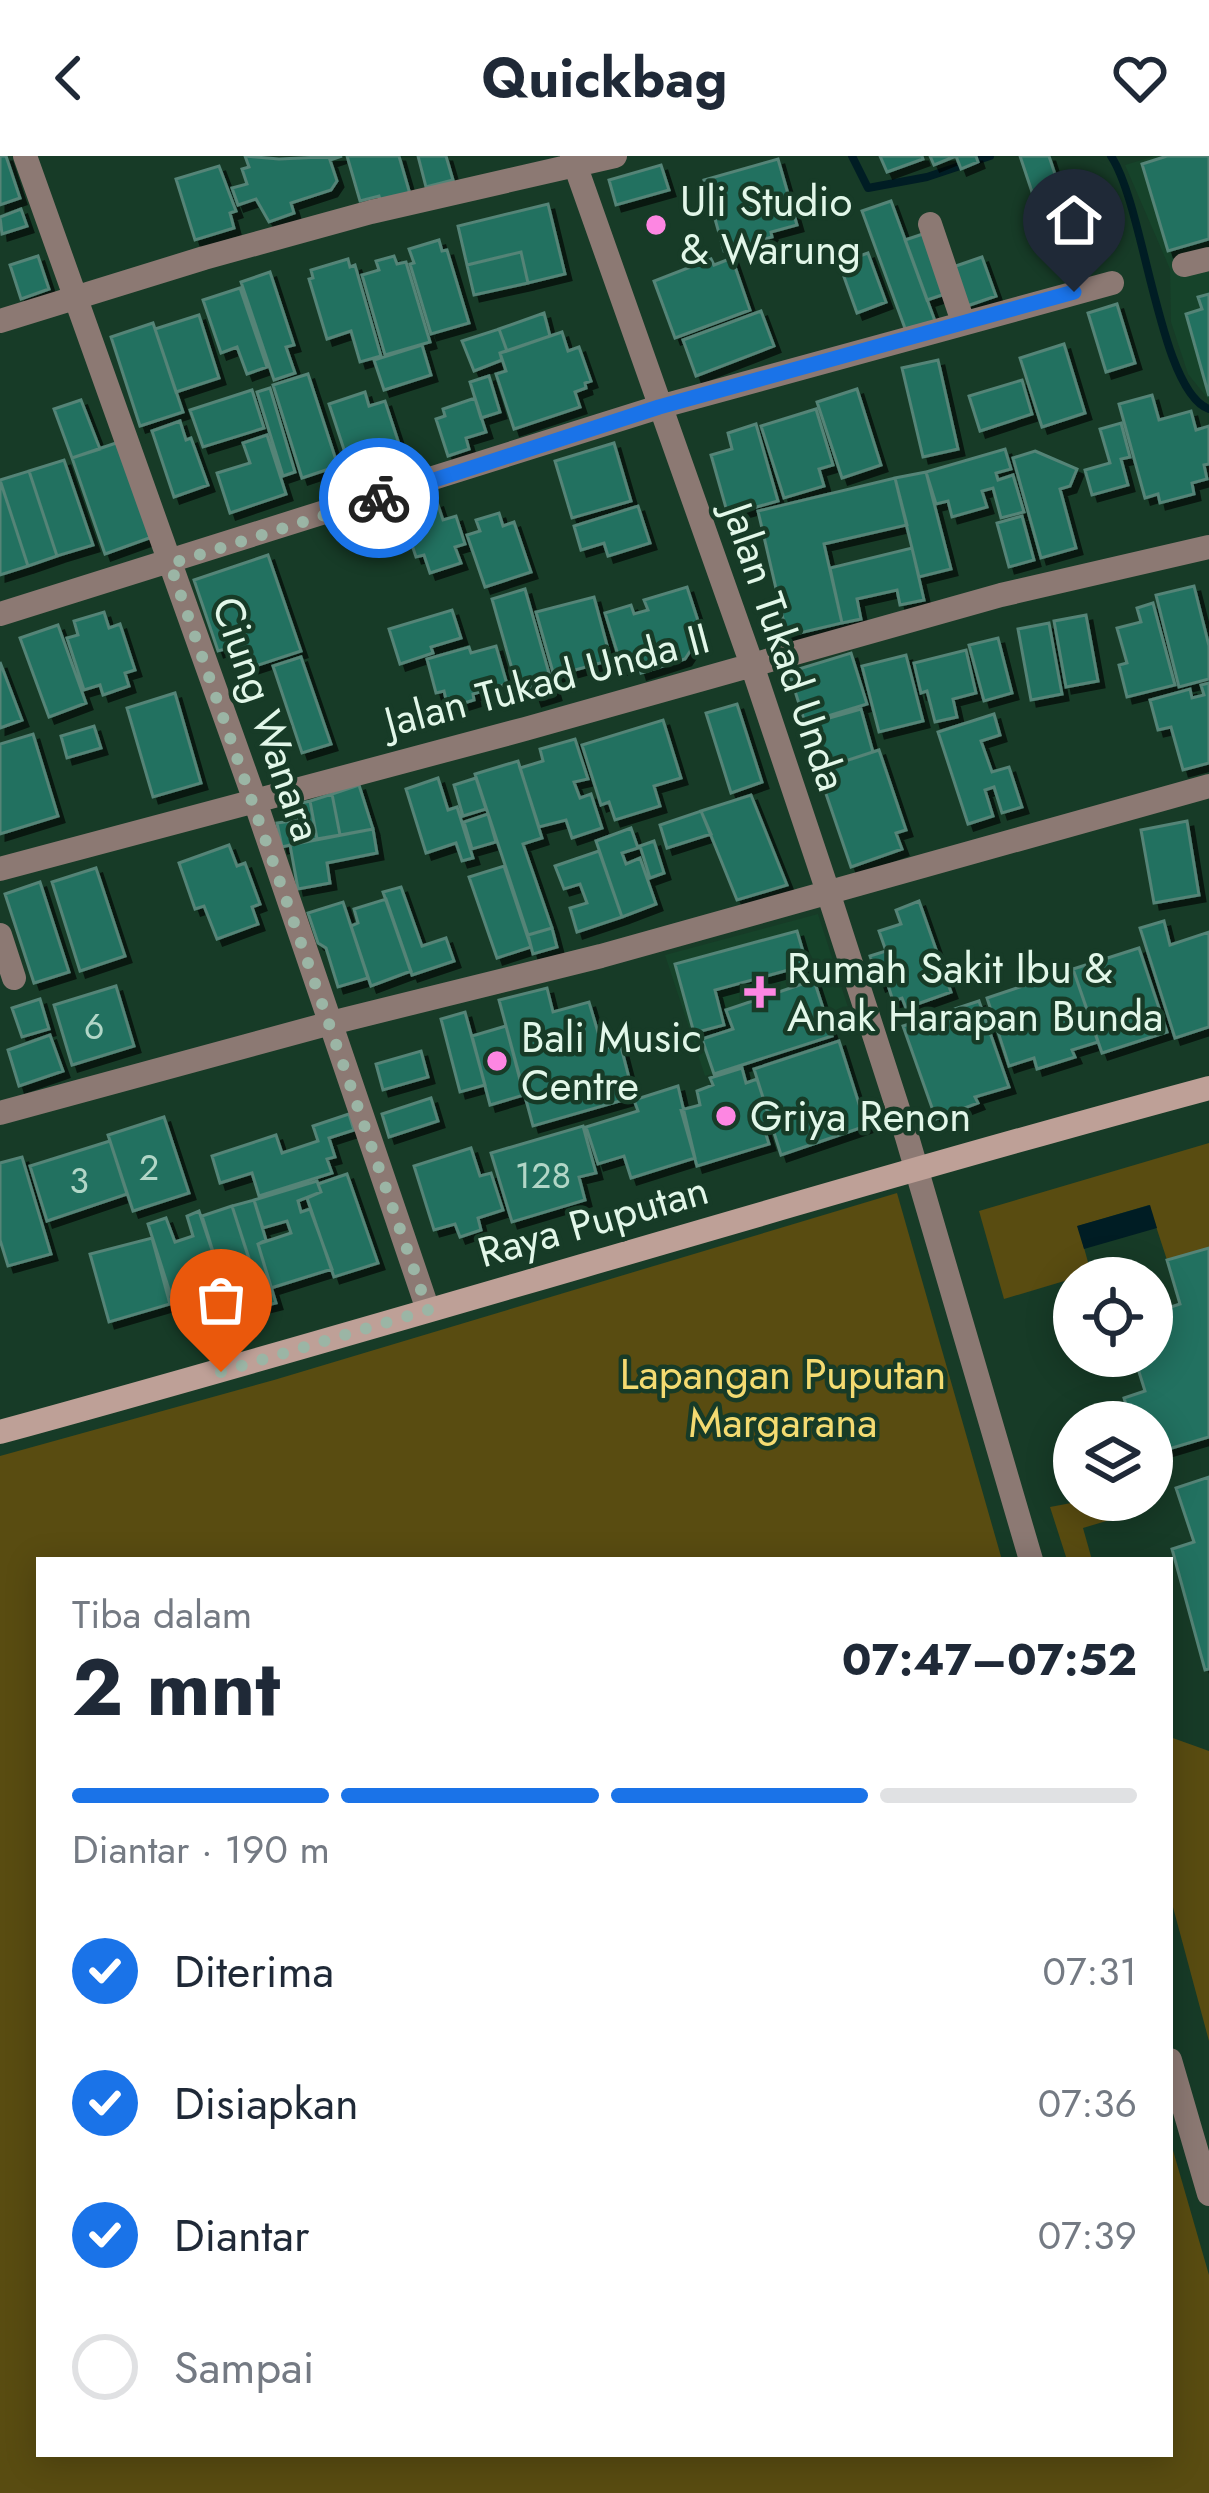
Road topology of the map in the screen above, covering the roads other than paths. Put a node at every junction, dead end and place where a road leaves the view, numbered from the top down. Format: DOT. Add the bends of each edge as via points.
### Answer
graph roads {
  1 [pos="25,156"];
  2 [pos="615,156"];
  3 [pos="574,161"];
  4 [pos="930,224"];
  5 [pos="1112,283"];
  6 [pos="76,298"];
  7 [pos="0,321"];
  8 [pos="963,322"];
  9 [pos="659,407"];
  10 [pos="1209,548"];
  11 [pos="170,564"];
  12 [pos="0,614"];
  13 [pos="752,665"];
  14 [pos="1209,785"];
  15 [pos="254,798"];
  16 [pos="0,869"];
  17 [pos="828,892"];
  18 [pos="0,935"];
  19 [pos="14,978"];
  20 [pos="331,1023"];
  21 [pos="1209,1088"];
  22 [pos="0,1113"];
  23 [pos="916,1167"];
  24 [pos="428,1310"];
  25 [pos="0,1432"];
  26 [pos="1030,1557"];
  27 [pos="1173,2070"];
  28 [pos="1209,2194"];
  1 -- 6 [label="street, Ciung Wanara"];
  2 -- 3 [label="street"];
  3 -- 6 [label="street"];
  3 -- 9 [label="street, Jalan Tukad Unda"];
  4 -- 8 [label="street"];
  5 -- 8 [label="street"];
  6 -- 7 [label="street"];
  6 -- 11 [label="street, Ciung Wanara"];
  8 -- 9 [label="street"];
  9 -- 11 [label="street"];
  9 -- 13 [label="street, Jalan Tukad Unda"];
  10 -- 13 [label="street, Jalan Tukad Unda II" via="1001,595"];
  11 -- 12 [label="street"];
  11 -- 15 [label="street, Ciung Wanara"];
  13 -- 15 [label="street, Jalan Tukad Unda II"];
  13 -- 17 [label="street, Jalan Tukad Unda"];
  14 -- 17 [label="street"];
  15 -- 16 [label="street, Jalan Tukad Unda II"];
  15 -- 20 [label="street, Ciung Wanara"];
  17 -- 20 [label="street"];
  17 -- 23 [label="street, Jalan Tukad Unda"];
  18 -- 19 [label="street"];
  20 -- 22 [label="street"];
  20 -- 24 [label="street, Ciung Wanara"];
  21 -- 23 [label="main road, Raya Puputan"];
  23 -- 24 [label="main road, Raya Puputan"];
  23 -- 26 [label="street, Jalan Tukad Unda"];
  24 -- 25 [label="main road, Raya Puputan"];
  27 -- 28 [label="street"];
}
